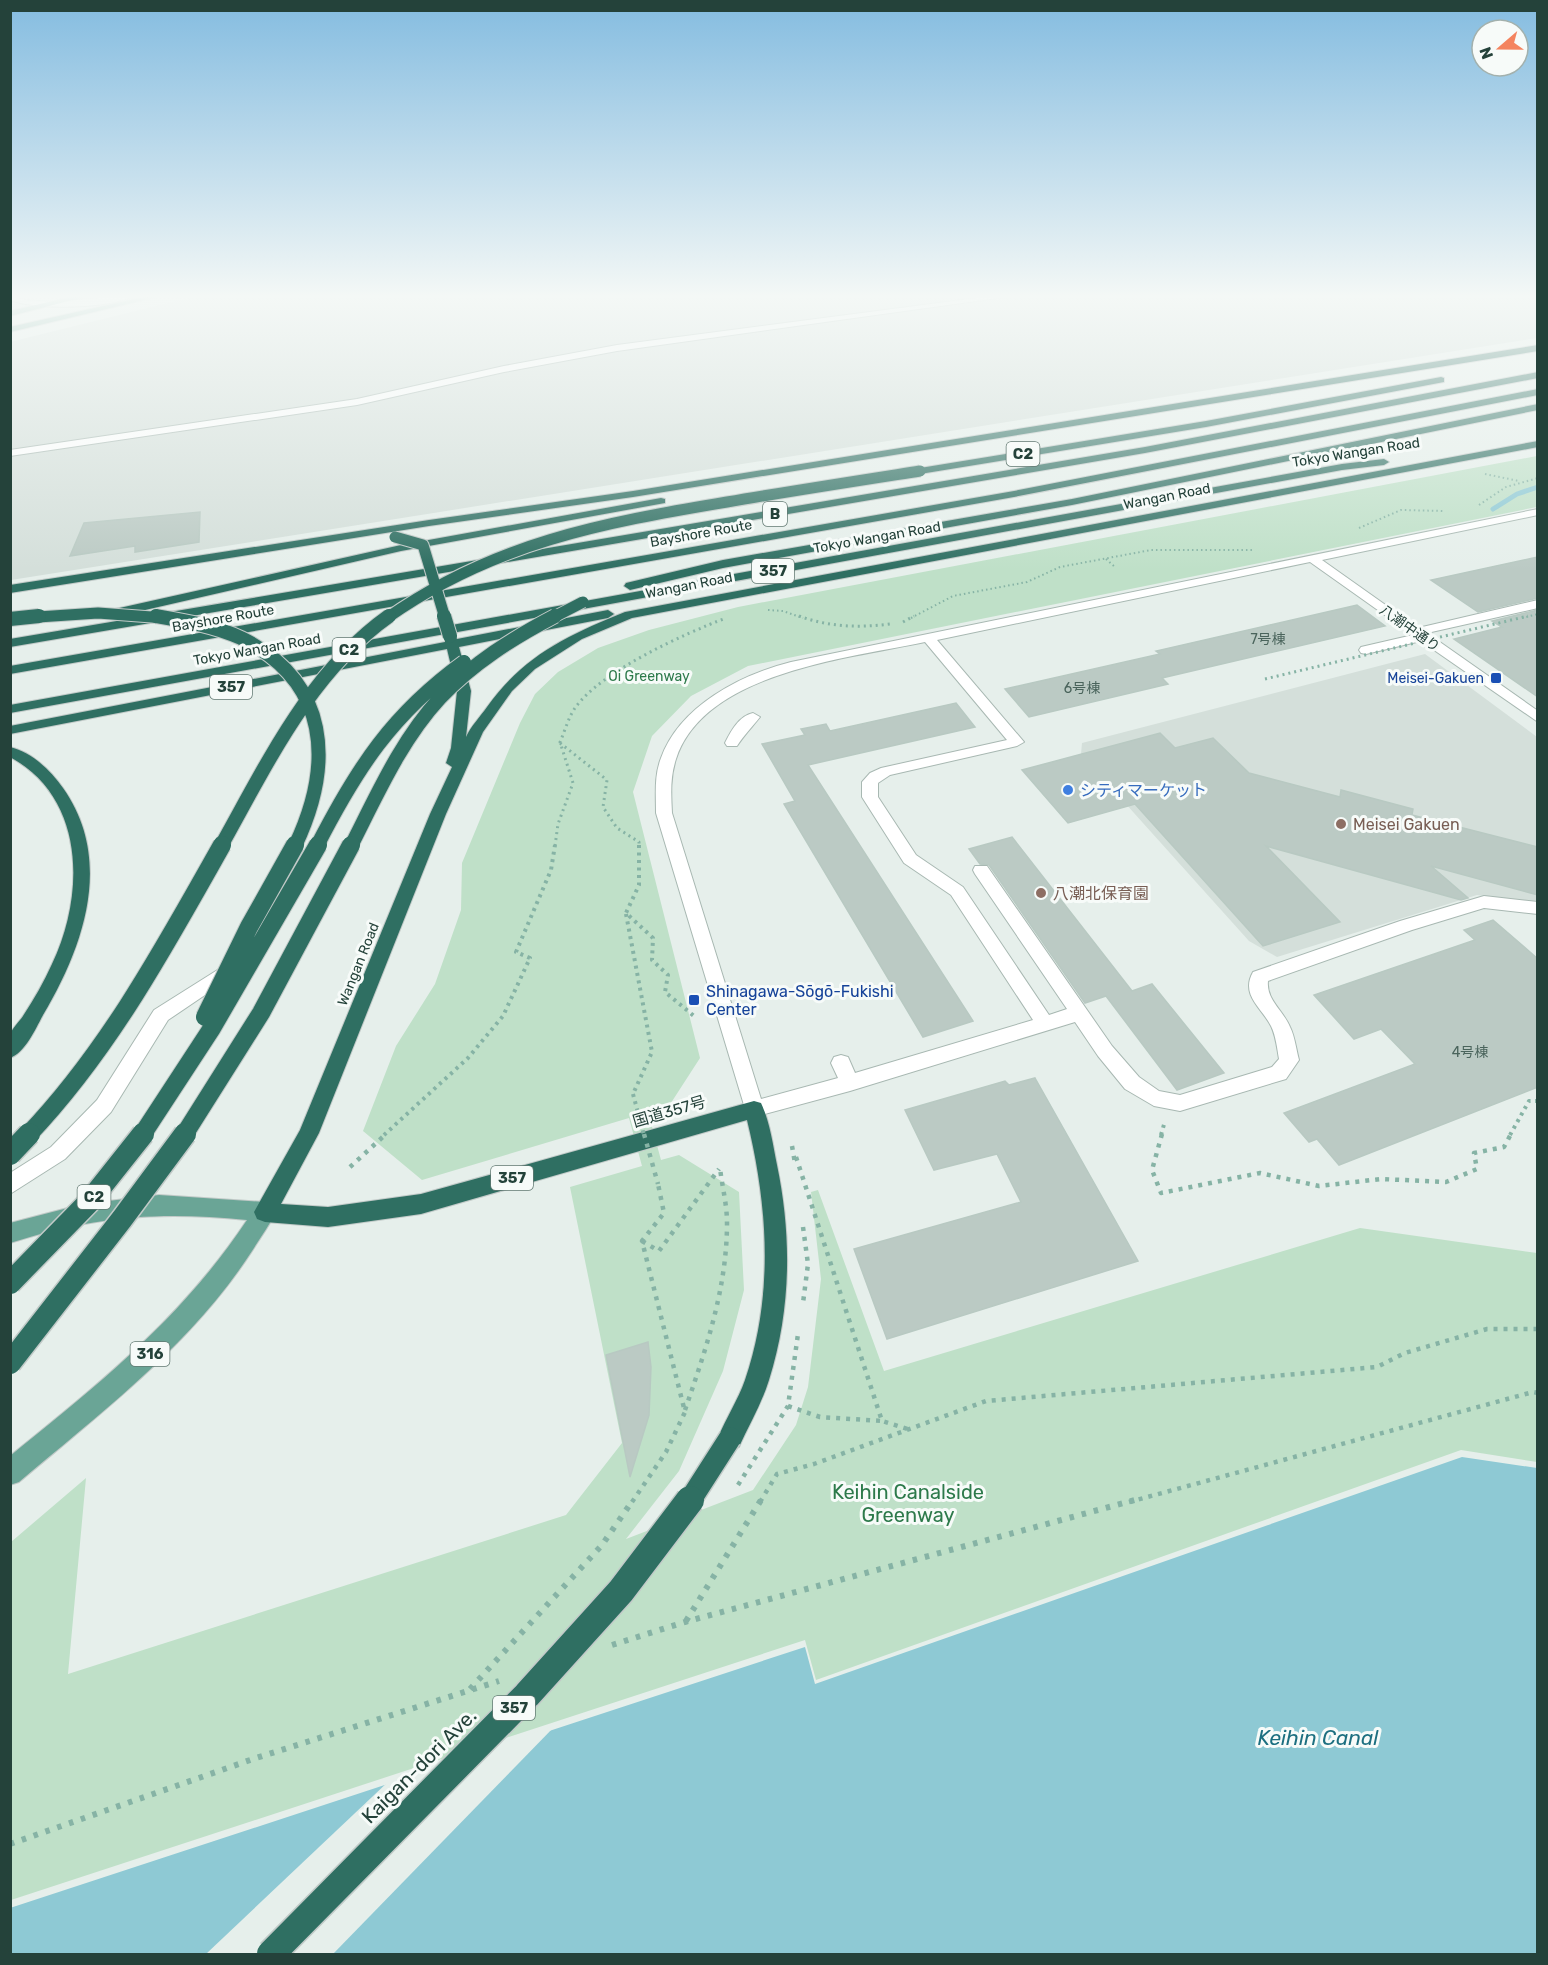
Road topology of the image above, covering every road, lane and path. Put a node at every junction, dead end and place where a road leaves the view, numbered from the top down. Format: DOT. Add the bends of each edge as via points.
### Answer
graph roads {
  1 [pos="425,387"];
  2 [pos="1296,387"];
  3 [pos="1355,387"];
  4 [pos="1408,387"];
  5 [pos="1477,387"];
  6 [pos="1538,392"];
  7 [pos="1538,407"];
  8 [pos="984,437"];
  9 [pos="1126,437"];
  10 [pos="1538,443"];
  11 [pos="10,453"];
  12 [pos="1478,473"];
  13 [pos="1538,478"];
  14 [pos="1520,482"];
  15 [pos="1448,511"];
  16 [pos="1471,511"];
  17 [pos="1538,512"];
  18 [pos="1349,532"];
  19 [pos="1262,550"];
  20 [pos="1105,558"];
  21 [pos="1313,559"];
  22 [pos="1115,567"];
  23 [pos="110,573"];
  24 [pos="13,589"];
  25 [pos="583,602"];
  26 [pos="1538,604"];
  27 [pos="663,608"];
  28 [pos="764,610"];
  29 [pos="1538,614"];
  30 [pos="735,615"];
  31 [pos="10,619"];
  32 [pos="1419,634"];
  33 [pos="10,635"];
  34 [pos="928,637"];
  35 [pos="451,640"];
  36 [pos="10,643"];
  37 [pos="1366,650"];
  38 [pos="953,666"];
  39 [pos="10,670"];
  40 [pos="936,670"];
  41 [pos="1265,679"];
  42 [pos="10,710"];
  43 [pos="753,717"];
  44 [pos="1538,718"];
  45 [pos="10,730"];
  46 [pos="560,742"];
  47 [pos="732,743"];
  48 [pos="10,751"];
  49 [pos="438,814"];
  50 [pos="981,870"];
  51 [pos="1538,908"];
  52 [pos="626,913"];
  53 [pos="227,971"];
  54 [pos="1079,1012"];
  55 [pos="694,1016"];
  56 [pos="1045,1023"];
  57 [pos="10,1050"];
  58 [pos="841,1063"];
  59 [pos="850,1083"];
  60 [pos="167,1100"];
  61 [pos="1171,1101"];
  62 [pos="1538,1101"];
  63 [pos="754,1109"];
  64 [pos="792,1146"];
  65 [pos="10,1154"];
  66 [pos="350,1167"];
  67 [pos="10,1185"];
  68 [pos="265,1212"];
  69 [pos="10,1233"];
  70 [pos="642,1241"];
  71 [pos="10,1283"];
  72 [pos="1538,1329"];
  73 [pos="10,1363"];
  74 [pos="1538,1393"];
  75 [pos="788,1406"];
  76 [pos="685,1412"];
  77 [pos="882,1421"];
  78 [pos="912,1430"];
  79 [pos="10,1473"];
  80 [pos="685,1622"];
  81 [pos="606,1647"];
  82 [pos="503,1680"];
  83 [pos="469,1690"];
  84 [pos="10,1844"];
  85 [pos="271,1954"];
  1 -- 11 [label="street" via="357,402"];
  2 -- 8 [label="highway"];
  3 -- 9 [label="highway"];
  4 -- 9 [label="highway, C2"];
  5 -- 36 [label="highway, Bayshore Route / B" via="1145,450"];
  6 -- 39 [label="highway, Bayshore Route / B" via="1014,494"];
  7 -- 25 [label="highway" via="1083,500 692,570"];
  8 -- 23 [label="highway"];
  8 -- 33 [label="highway" via="859,467 401,548"];
  9 -- 65 [label="highway, C2, bridge" via="651,515 553,536 464,569 420,594 387,617 341,659 304,704 140,992 64,1095"];
  10 -- 27 [label="highway, Wangan Road / 357"];
  10 -- 42 [label="highway, Tokyo Wangan Road / 357" via="1342,467"];
  12 -- 14 [label="path"];
  13 -- 14 [label="path"];
  14 -- 16 [label="path" via="1499,489"];
  15 -- 18 [label="path" via="1401,510"];
  17 -- 21 [label="street"];
  19 -- 20 [label="path" via="1151,550"];
  20 -- 22 [label="path"];
  20 -- 28 [label="path" via="1060,567 1027,582 953,596 903,622 862,628 822,624 782,610"];
  21 -- 32 [label="street, 八潮中通り"];
  21 -- 34 [label="street"];
  23 -- 24 [label="highway"];
  23 -- 35 [label="highway, bridge" via="209,565 395,537 423,545"];
  25 -- 60 [label="highway, C2, bridge" via="531,624 466,661 422,694 382,736"];
  25 -- 73 [label="highway, bridge" via="493,652 454,683 423,719 394,764 227,1070 156,1175"];
  26 -- 32 [label="street"];
  27 -- 35 [label="highway, 357"];
  27 -- 49 [label="highway, Wangan Road / 357" via="602,624 530,666 507,688 476,732"];
  29 -- 41 [label="path, bridge"];
  30 -- 46 [label="path" via="682,635 595,689 576,706"];
  31 -- 53 [label="highway, C2, bridge" via="110,613 196,624 258,647 304,689 313,706 318,736 316,786 309,812 282,871"];
  32 -- 37 [label="street"];
  32 -- 44 [label="street, 八潮中通り"];
  34 -- 38 [label="street"];
  34 -- 63 [label="street" via="791,666 749,681 699,713 679,736 668,758 662,785 664,813"];
  35 -- 45 [label="highway, 357"];
  35 -- 49 [label="highway" via="464,691 458,748"];
  38 -- 40 [label="street"];
  38 -- 56 [label="street" via="1017,742 886,771 870,782 870,797 912,862 957,891"];
  43 -- 47 [label="street"];
  46 -- 52 [label="path" via="607,780 603,807 617,828 639,842 639,885"];
  46 -- 66 [label="path" via="573,783 558,824 551,870 516,952 530,958 504,1016 468,1058"];
  48 -- 57 [label="highway" via="55,786 79,830 83,859 76,922 64,960 46,997"];
  49 -- 68 [label="highway, Wangan Road / 357" via="309,1133"];
  50 -- 54 [label="street"];
  51 -- 61 [label="street" via="1484,902 1260,977 1257,989 1280,1026 1289,1060 1279,1073 1180,1103"];
  52 -- 55 [label="path" via="653,938 652,960 668,975 665,992"];
  52 -- 70 [label="path, bridge" via="652,1052 633,1094 664,1213"];
  53 -- 60 [label="highway, C2, bridge"];
  53 -- 67 [label="street" via="161,1015 104,1106 57,1153"];
  54 -- 56 [label="street"];
  54 -- 61 [label="street" via="1105,1052 1132,1083 1154,1098"];
  56 -- 59 [label="street"];
  58 -- 59 [label="street"];
  59 -- 63 [label="street"];
  60 -- 71 [label="highway, C2, bridge" via="92,1199"];
  61 -- 62 [label="path" via="1152,1170 1161,1193 1260,1173 1319,1186 1381,1179 1446,1182 1477,1169 1474,1153 1504,1147 1529,1101"];
  63 -- 68 [label="highway, 国道357号 / 357" via="422,1204 328,1217"];
  63 -- 85 [label="highway, Kaigan-dori Ave. / 357, bridge" via="766,1155 778,1233 776,1287 770,1335 757,1382 730,1438 686,1507 621,1590 527,1695"];
  64 -- 77 [label="path"];
  68 -- 69 [label="main road" via="160,1205 102,1210"];
  68 -- 79 [label="main road, 316" via="229,1267 182,1322 130,1373"];
  70 -- 76 [label="path"];
  70 -- 76 [label="path" via="659,1251 720,1168 728,1221 724,1284 712,1334"];
  72 -- 78 [label="path" via="1487,1329 1405,1353 1377,1367 986,1401"];
  74 -- 80 [label="path"];
  75 -- 77 [label="path" via="820,1417"];
  76 -- 83 [label="path" via="666,1452 602,1545"];
  77 -- 78 [label="path"];
  78 -- 80 [label="path" via="777,1474"];
  80 -- 81 [label="path"];
  82 -- 83 [label="path"];
  83 -- 84 [label="path" via="110,1807"];
}
